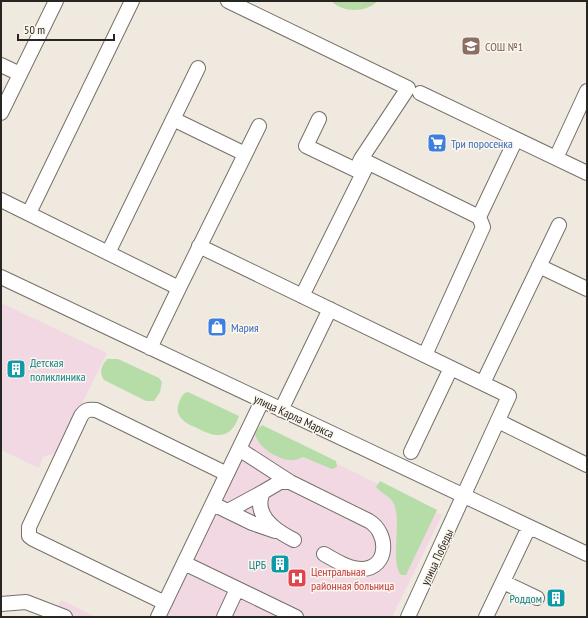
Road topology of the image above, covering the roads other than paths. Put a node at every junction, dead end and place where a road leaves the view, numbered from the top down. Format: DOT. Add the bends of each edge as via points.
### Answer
graph roads {
  1 [pos="56,1"];
  2 [pos="132,1"];
  3 [pos="228,1"];
  4 [pos="1,65"];
  5 [pos="198,68"];
  6 [pos="20,74"];
  7 [pos="587,91"];
  8 [pos="420,93"];
  9 [pos="1,113"];
  10 [pos="173,119"];
  11 [pos="319,119"];
  12 [pos="259,126"];
  13 [pos="516,139"];
  14 [pos="245,154"];
  15 [pos="556,158"];
  16 [pos="365,161"];
  17 [pos="587,172"];
  18 [pos="1,200"];
  19 [pos="29,214"];
  20 [pos="479,217"];
  21 [pos="559,225"];
  22 [pos="199,246"];
  23 [pos="108,253"];
  24 [pos="539,266"];
  25 [pos="1,277"];
  26 [pos="178,288"];
  27 [pos="587,289"];
  28 [pos="302,296"];
  29 [pos="330,309"];
  30 [pos="150,348"];
  31 [pos="425,355"];
  32 [pos="451,368"];
  33 [pos="483,383"];
  34 [pos="262,401"];
  35 [pos="281,410"];
  36 [pos="498,421"];
  37 [pos="239,449"];
  38 [pos="411,452"];
  39 [pos="587,465"];
  40 [pos="227,474"];
  41 [pos="290,482"];
  42 [pos="263,492"];
  43 [pos="465,496"];
  44 [pos="213,504"];
  45 [pos="228,511"];
  46 [pos="529,527"];
  47 [pos="280,533"];
  48 [pos="294,540"];
  49 [pos="324,554"];
  50 [pos="587,554"];
  51 [pos="184,563"];
  52 [pos="503,582"];
  53 [pos="237,589"];
  54 [pos="537,598"];
  55 [pos="165,603"];
  56 [pos="1,604"];
  57 [pos="62,616"];
  58 [pos="158,617"];
  59 [pos="224,617"];
  60 [pos="296,617"];
  61 [pos="408,617"];
  62 [pos="486,617"];
  1 -- 6 [label="street"];
  2 -- 19 [label="street"];
  3 -- 16 [label="street" via="408,88"];
  4 -- 6 [label="street"];
  5 -- 10 [label="street"];
  6 -- 9 [label="street"];
  7 -- 15 [label="street"];
  8 -- 13 [label="street"];
  10 -- 14 [label="street"];
  10 -- 23 [label="street"];
  11 -- 16 [label="street" via="306,146 356,170"];
  12 -- 14 [label="street"];
  13 -- 15 [label="street"];
  13 -- 20 [label="street"];
  14 -- 22 [label="street"];
  15 -- 17 [label="street"];
  16 -- 20 [label="street"];
  16 -- 28 [label="street"];
  18 -- 19 [label="street"];
  19 -- 23 [label="street"];
  20 -- 31 [label="street" via="483,227"];
  21 -- 24 [label="street"];
  22 -- 26 [label="street"];
  22 -- 28 [label="street"];
  23 -- 26 [label="street"];
  24 -- 27 [label="street"];
  24 -- 33 [label="street"];
  25 -- 30 [label="street, улица Карла Маркса"];
  26 -- 30 [label="street"];
  28 -- 29 [label="street"];
  29 -- 31 [label="street"];
  29 -- 35 [label="street"];
  30 -- 34 [label="street, улица Карла Маркса"];
  31 -- 32 [label="street"];
  32 -- 33 [label="street"];
  32 -- 38 [label="street"];
  33 -- 36 [label="street, улица Победы" via="509,396"];
  34 -- 35 [label="street, улица Карла Маркса"];
  34 -- 37 [label="street"];
  35 -- 43 [label="street, улица Карла Маркса"];
  36 -- 39 [label="street"];
  36 -- 43 [label="street, улица Победы"];
  37 -- 40 [label="street"];
  37 -- 41 [label="street"];
  40 -- 44 [label="street"];
  40 -- 55 [label="street" via="96,410 90,409 81,416 29,527 29,536 32,540"];
  41 -- 42 [label="street" via="280,482"];
  41 -- 49 [label="street" via="368,520 381,533 383,546 380,558 368,568 354,568"];
  42 -- 45 [label="street"];
  42 -- 47 [label="street" via="260,499 262,512 268,523"];
  43 -- 46 [label="street, улица Карла Маркса"];
  43 -- 61 [label="street, улица Победы"];
  44 -- 45 [label="street"];
  44 -- 51 [label="street"];
  45 -- 47 [label="street"];
  46 -- 50 [label="street, улица Карла Маркса"];
  46 -- 52 [label="street"];
  47 -- 48 [label="street"];
  51 -- 53 [label="street"];
  51 -- 55 [label="street"];
  52 -- 54 [label="street"];
  52 -- 62 [label="street"];
  53 -- 59 [label="street"];
  53 -- 60 [label="street"];
  55 -- 58 [label="street"];
  56 -- 57 [label="street" via="26,602"];
}
